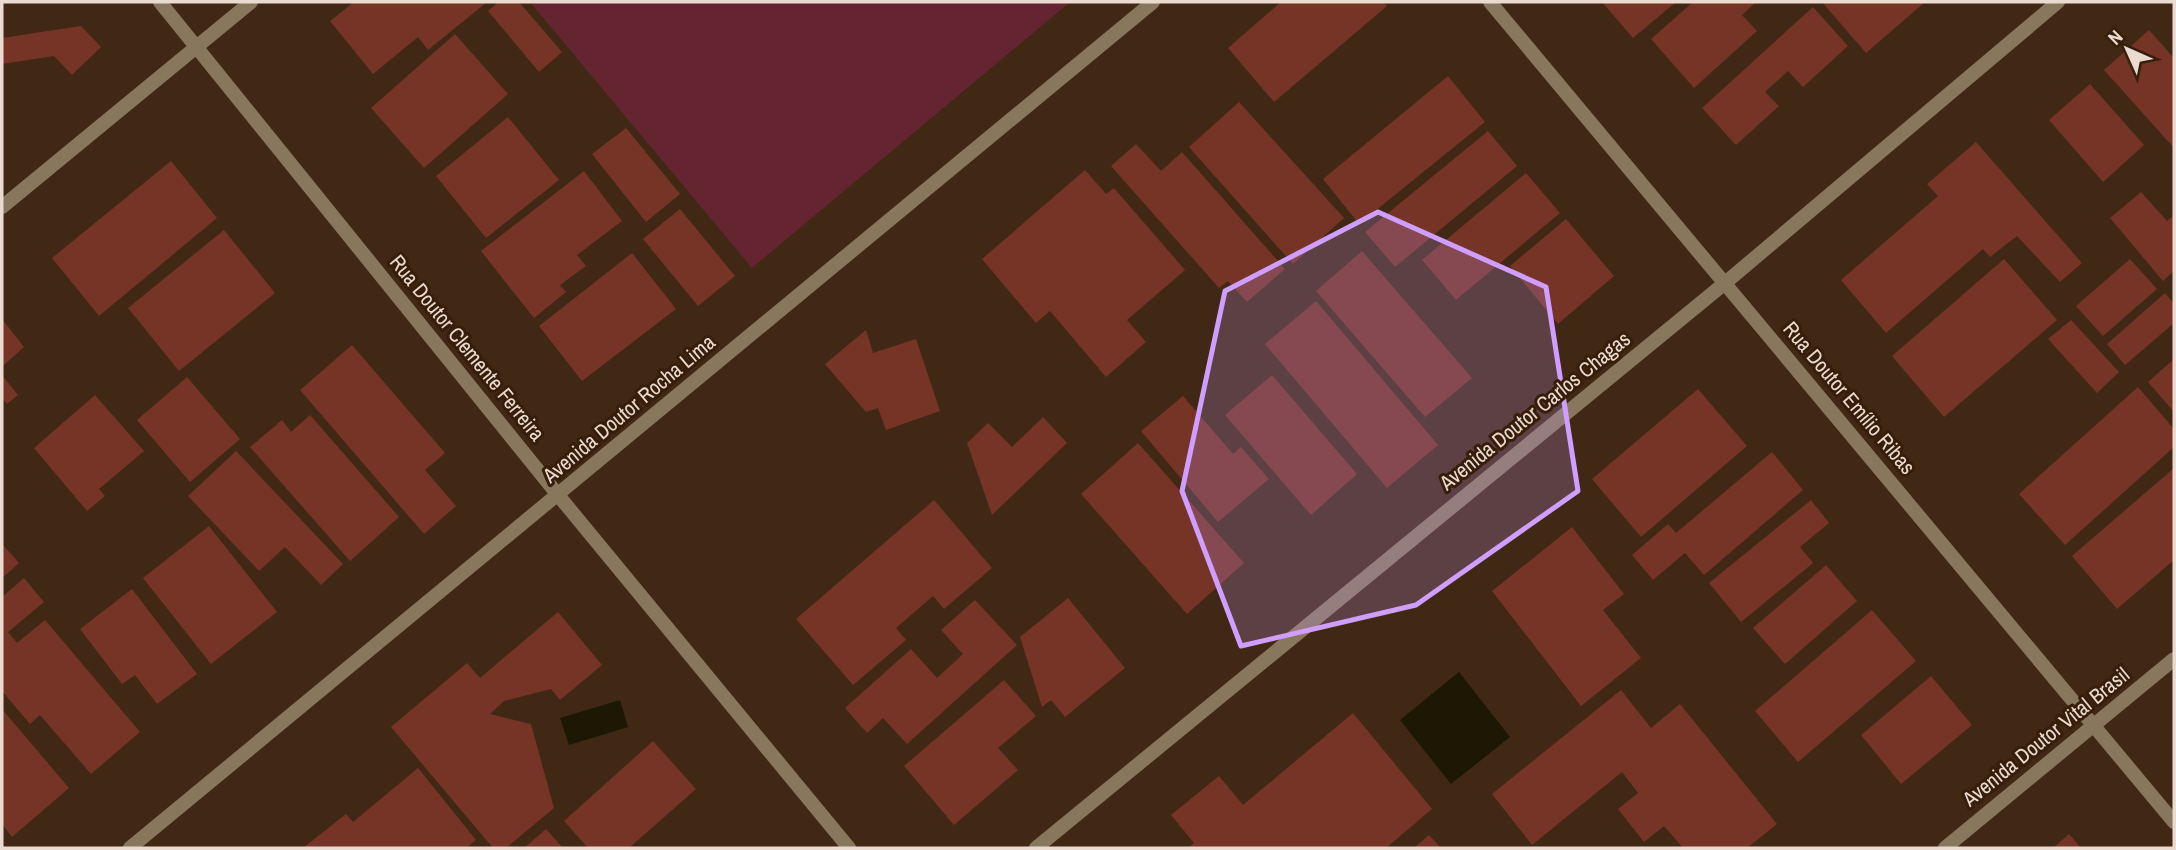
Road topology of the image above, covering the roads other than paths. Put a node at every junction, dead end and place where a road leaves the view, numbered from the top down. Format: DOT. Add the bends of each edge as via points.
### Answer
graph roads {
  1 [pos="160,2"];
  2 [pos="251,2"];
  3 [pos="1153,2"];
  4 [pos="1490,2"];
  5 [pos="2058,2"];
  6 [pos="197,46"];
  7 [pos="2,207"];
  8 [pos="1725,283"];
  9 [pos="558,495"];
  10 [pos="2174,659"];
  11 [pos="2094,724"];
  12 [pos="2174,822"];
  13 [pos="130,848"];
  14 [pos="849,848"];
  15 [pos="1035,848"];
  16 [pos="1945,848"];
  1 -- 6 [label="street, Rua Doutor Clemente Ferreira"];
  2 -- 6 [label="street"];
  3 -- 9 [label="street, Avenida Doutor Rocha Lima"];
  4 -- 8 [label="street, Rua Doutor Emílio Ribas"];
  5 -- 8 [label="street, Avenida Doutor Carlos Chagas"];
  6 -- 7 [label="street"];
  6 -- 9 [label="street, Rua Doutor Clemente Ferreira"];
  8 -- 11 [label="street, Rua Doutor Emílio Ribas"];
  8 -- 15 [label="street, Avenida Doutor Carlos Chagas"];
  9 -- 13 [label="street, Avenida Doutor Rocha Lima"];
  9 -- 14 [label="street, Rua Doutor Clemente Ferreira"];
  10 -- 11 [label="street, Avenida Doutor Vital Brasil"];
  11 -- 12 [label="street, Rua Doutor Emílio Ribas"];
  11 -- 16 [label="street, Avenida Doutor Vital Brasil"];
}
